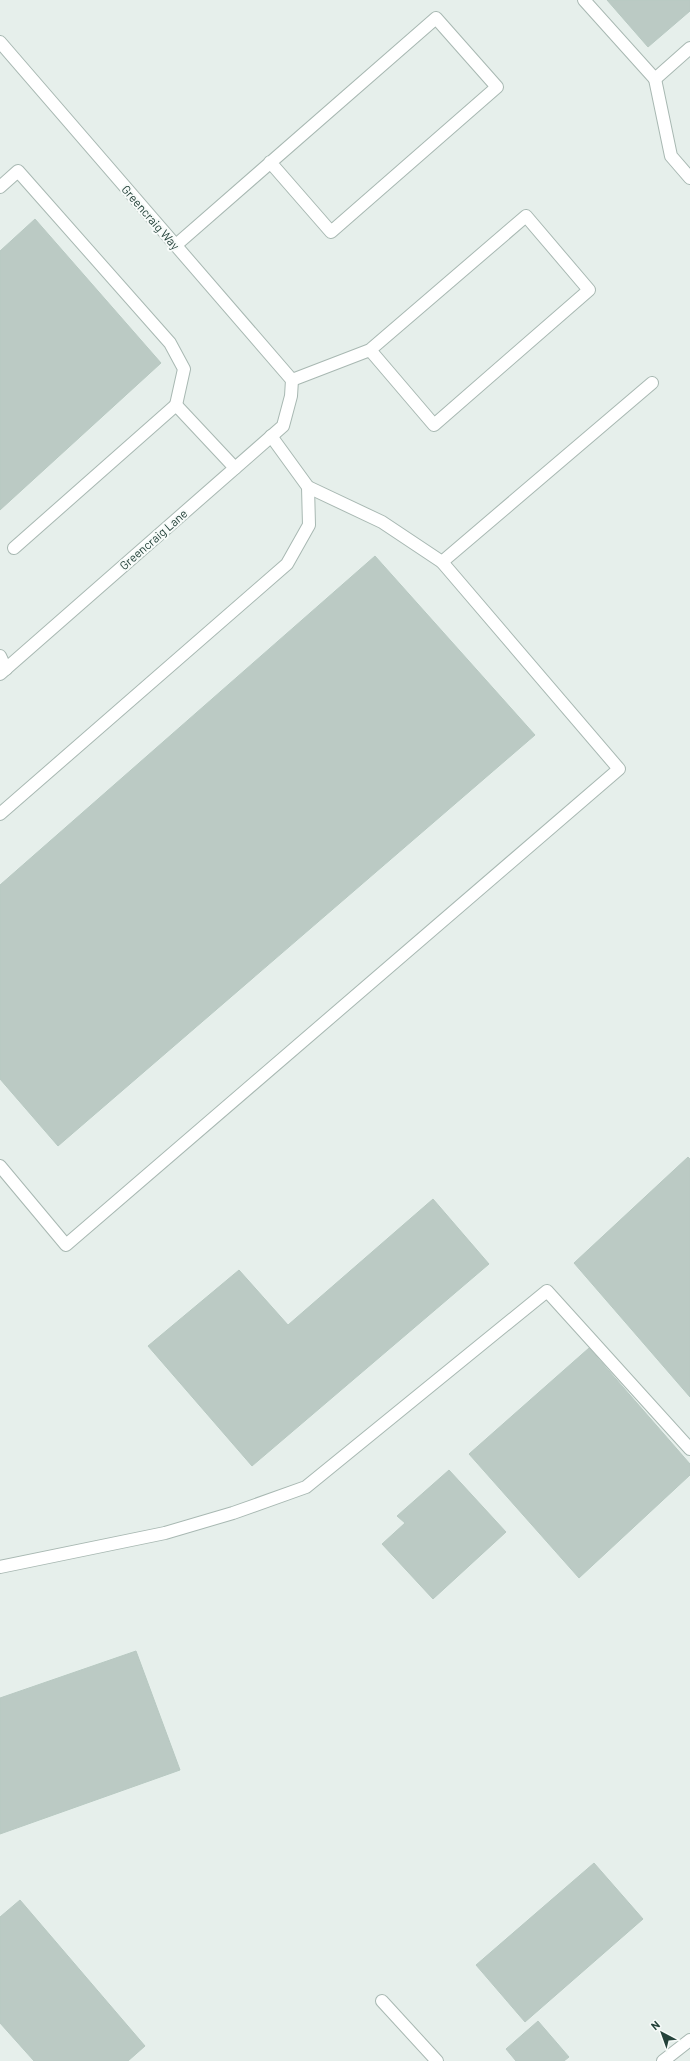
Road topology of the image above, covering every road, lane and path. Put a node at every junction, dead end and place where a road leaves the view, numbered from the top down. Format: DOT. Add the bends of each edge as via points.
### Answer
graph roads {
  1 [pos="584,0"];
  2 [pos="2,48"];
  3 [pos="690,48"];
  4 [pos="654,79"];
  5 [pos="270,162"];
  6 [pos="690,176"];
  7 [pos="0,187"];
  8 [pos="176,245"];
  9 [pos="370,350"];
  10 [pos="292,380"];
  11 [pos="652,383"];
  12 [pos="176,405"];
  13 [pos="271,436"];
  14 [pos="235,468"];
  15 [pos="308,487"];
  16 [pos="14,548"];
  17 [pos="442,562"];
  18 [pos="0,656"];
  19 [pos="3,671"];
  20 [pos="0,814"];
  21 [pos="0,1166"];
  22 [pos="690,1449"];
  23 [pos="0,1567"];
  24 [pos="382,2001"];
  25 [pos="690,2040"];
  26 [pos="437,2061"];
  27 [pos="663,2061"];
  1 -- 4 [label="street"];
  2 -- 8 [label="street, Greencraig Way"];
  3 -- 4 [label="street"];
  4 -- 6 [label="street" via="671,156"];
  5 -- 5 [label="street" via="436,18 497,87 331,232"];
  5 -- 8 [label="street"];
  7 -- 12 [label="street" via="18,171 170,343 184,369"];
  8 -- 10 [label="street, Greencraig Way"];
  9 -- 9 [label="street" via="526,216 589,290 434,425"];
  9 -- 10 [label="street"];
  10 -- 13 [label="street, Greencraig Lane" via="291,396 283,426"];
  11 -- 17 [label="street"];
  12 -- 14 [label="street"];
  12 -- 16 [label="street"];
  13 -- 14 [label="street, Greencraig Lane"];
  13 -- 15 [label="street"];
  14 -- 19 [label="street, Greencraig Lane"];
  15 -- 17 [label="street" via="382,522"];
  15 -- 20 [label="street" via="309,525 287,564"];
  17 -- 21 [label="street" via="619,769 66,1245"];
  18 -- 19 [label="street"];
  22 -- 23 [label="street" via="547,1291 306,1487 233,1513 165,1533"];
  24 -- 26 [label="street"];
  25 -- 27 [label="street"];
}
